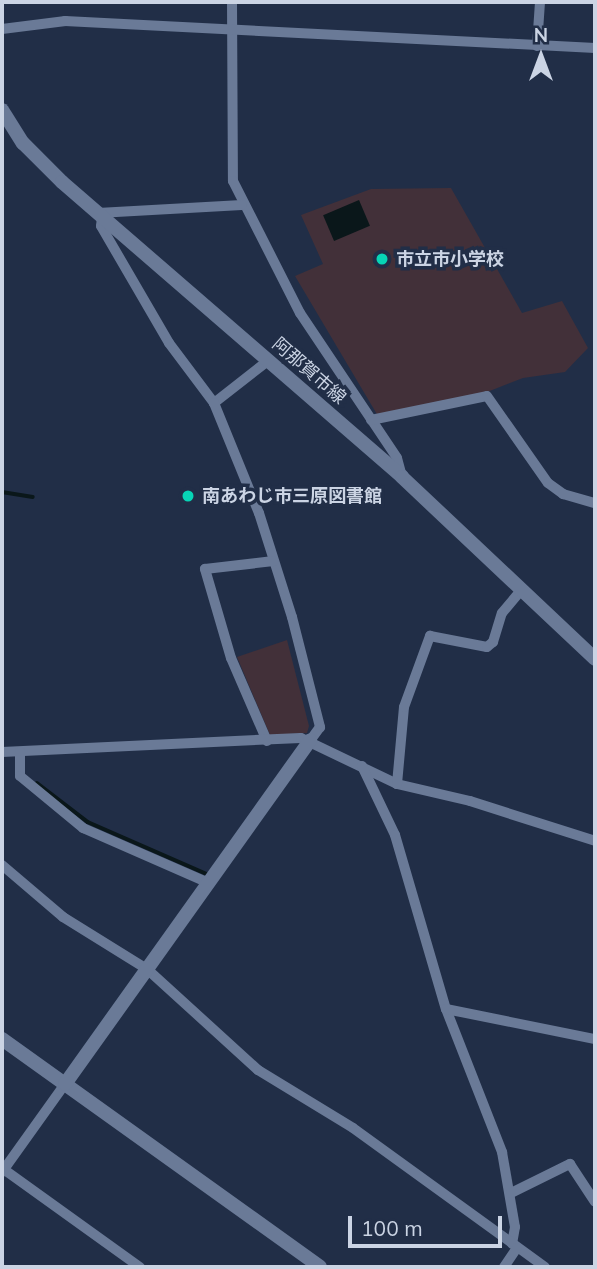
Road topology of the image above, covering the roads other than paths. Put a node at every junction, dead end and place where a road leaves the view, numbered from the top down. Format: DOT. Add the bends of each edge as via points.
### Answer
graph roads {
  1 [pos="232,2"];
  2 [pos="540,2"];
  3 [pos="2,29"];
  4 [pos="233,30"];
  5 [pos="537,46"];
  6 [pos="595,48"];
  7 [pos="2,110"];
  8 [pos="242,205"];
  9 [pos="100,215"];
  10 [pos="268,360"];
  11 [pos="214,402"];
  12 [pos="371,420"];
  13 [pos="402,477"];
  14 [pos="595,503"];
  15 [pos="274,561"];
  16 [pos="521,590"];
  17 [pos="595,659"];
  18 [pos="267,741"];
  19 [pos="310,741"];
  20 [pos="2,752"];
  21 [pos="20,752"];
  22 [pos="362,766"];
  23 [pos="397,783"];
  24 [pos="595,841"];
  25 [pos="2,865"];
  26 [pos="209,883"];
  27 [pos="147,969"];
  28 [pos="446,1009"];
  29 [pos="2,1039"];
  30 [pos="595,1039"];
  31 [pos="65,1084"];
  32 [pos="3,1170"];
  33 [pos="511,1193"];
  34 [pos="595,1202"];
  35 [pos="515,1246"];
  36 [pos="140,1267"];
  37 [pos="320,1267"];
  38 [pos="504,1267"];
  39 [pos="545,1267"];
  1 -- 4 [label="street"];
  2 -- 5 [label="street"];
  3 -- 4 [label="street" via="65,21"];
  4 -- 5 [label="street"];
  4 -- 8 [label="street" via="230,165"];
  5 -- 6 [label="street"];
  7 -- 9 [label="street, 阿那賀市線" via="23,143"];
  8 -- 9 [label="street"];
  8 -- 12 [label="street" via="300,313"];
  9 -- 10 [label="street, 阿那賀市線"];
  9 -- 11 [label="street" via="101,226 169,343"];
  10 -- 11 [label="street"];
  10 -- 13 [label="street, 阿那賀市線"];
  11 -- 15 [label="street"];
  12 -- 13 [label="street" via="397,458"];
  12 -- 14 [label="street" via="487,396 548,483 563,494"];
  13 -- 16 [label="street, 阿那賀市線"];
  15 -- 18 [label="street" via="205,569 231,658"];
  15 -- 19 [label="street" via="320,727"];
  16 -- 17 [label="street, 阿那賀市線"];
  16 -- 23 [label="street" via="502,613 487,647 430,636 404,707"];
  18 -- 19 [label="street"];
  18 -- 21 [label="street"];
  19 -- 22 [label="street"];
  19 -- 26 [label="street"];
  20 -- 21 [label="street"];
  21 -- 26 [label="street" via="20,776 83,828"];
  22 -- 23 [label="street"];
  22 -- 28 [label="street" via="395,835"];
  23 -- 24 [label="street"];
  25 -- 27 [label="street" via="63,917"];
  26 -- 27 [label="street"];
  27 -- 31 [label="street"];
  27 -- 35 [label="street" via="258,1070 354,1128"];
  28 -- 30 [label="street"];
  28 -- 33 [label="street" via="502,1152"];
  29 -- 31 [label="street"];
  31 -- 32 [label="street"];
  31 -- 37 [label="street"];
  32 -- 36 [label="street"];
  33 -- 34 [label="street" via="570,1164"];
  33 -- 35 [label="street"];
  35 -- 38 [label="street"];
  35 -- 39 [label="street"];
}
